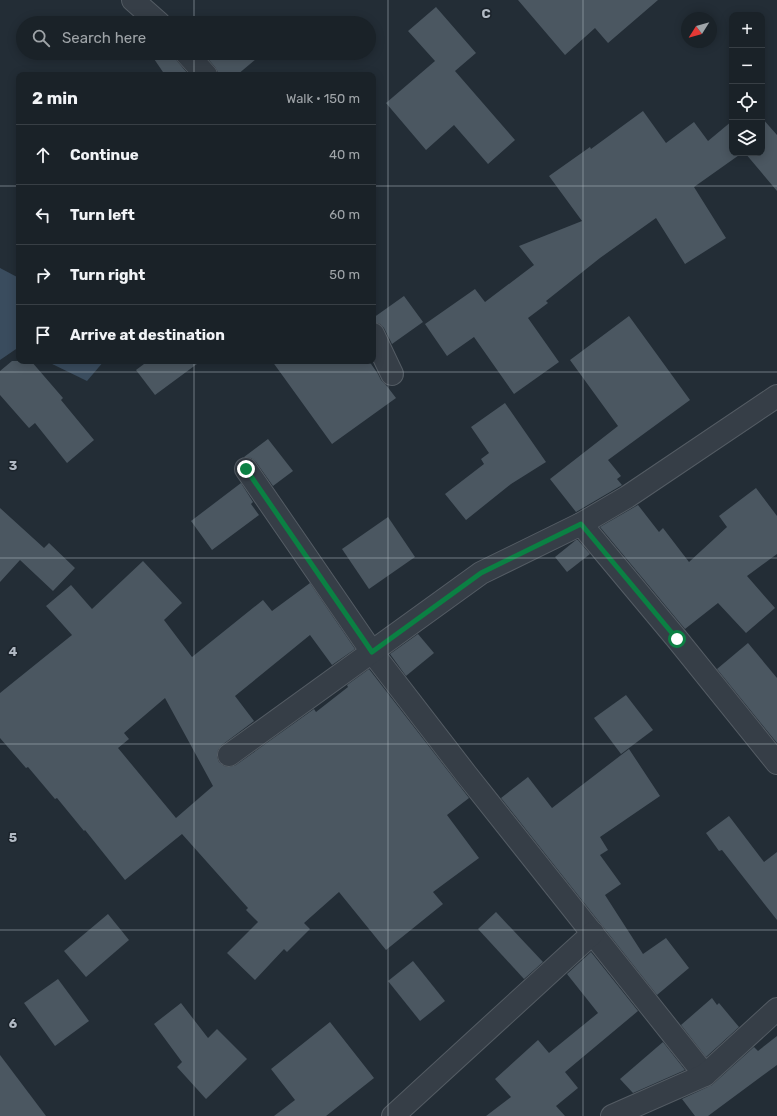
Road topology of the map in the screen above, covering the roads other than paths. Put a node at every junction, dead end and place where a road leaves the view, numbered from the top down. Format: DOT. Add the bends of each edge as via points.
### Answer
graph roads {
  1 [pos="133,0"];
  2 [pos="151,16"];
  3 [pos="192,60"];
  4 [pos="203,72"];
  5 [pos="376,340"];
  6 [pos="392,374"];
  7 [pos="777,396"];
  8 [pos="246,469"];
  9 [pos="581,524"];
  10 [pos="372,652"];
  11 [pos="229,755"];
  12 [pos="777,763"];
  13 [pos="593,933"];
  14 [pos="777,1009"];
  15 [pos="705,1075"];
  16 [pos="393,1116"];
  17 [pos="612,1116"];
  1 -- 2 [label="street"];
  3 -- 4 [label="street"];
  5 -- 6 [label="street"];
  7 -- 9 [label="street" via="627,497"];
  8 -- 10 [label="street"];
  9 -- 10 [label="street" via="481,573"];
  9 -- 12 [label="street"];
  10 -- 11 [label="street"];
  10 -- 13 [label="street"];
  13 -- 15 [label="street"];
  13 -- 16 [label="street"];
  14 -- 15 [label="street"];
  15 -- 17 [label="street"];
}
